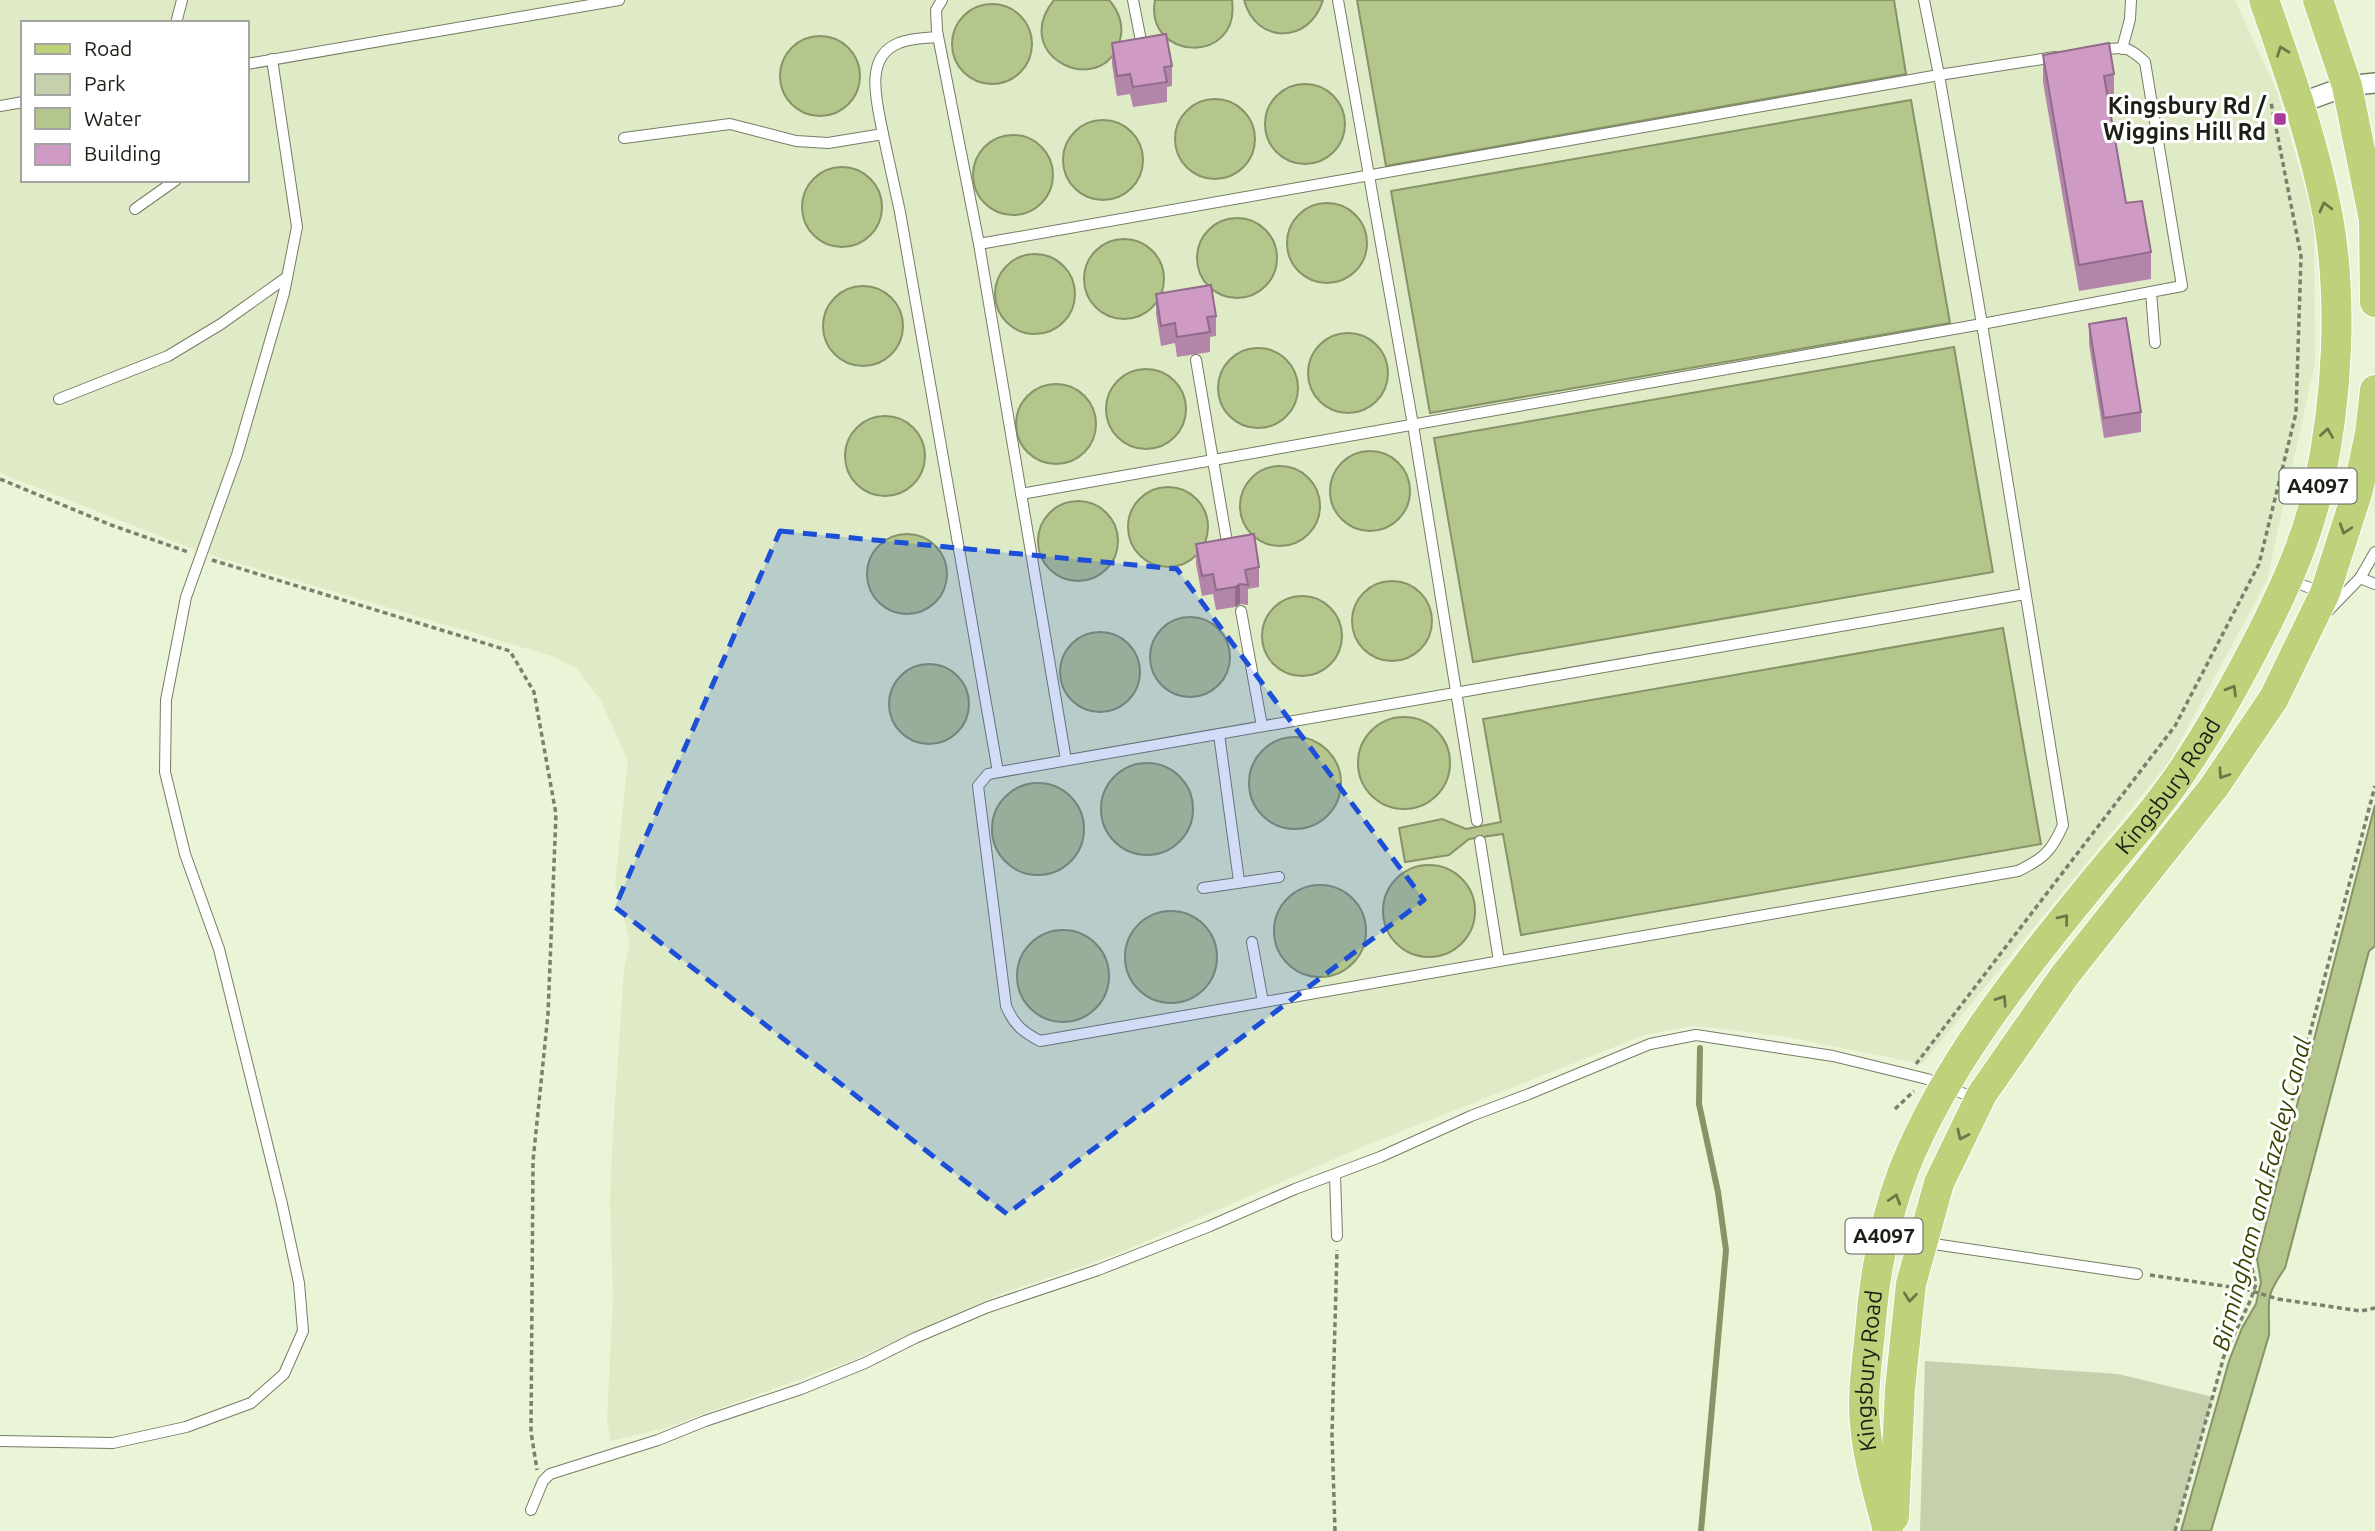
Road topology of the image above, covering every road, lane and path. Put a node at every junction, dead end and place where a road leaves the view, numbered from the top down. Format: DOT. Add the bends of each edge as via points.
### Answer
graph roads {
  1 [pos="182,0"];
  2 [pos="620,0"];
  3 [pos="942,0"];
  4 [pos="1133,0"];
  5 [pos="1338,0"];
  6 [pos="1924,0"];
  7 [pos="2131,0"];
  8 [pos="2264,0"];
  9 [pos="2318,0"];
  10 [pos="177,21"];
  11 [pos="938,37"];
  12 [pos="1142,46"];
  13 [pos="2122,49"];
  14 [pos="2089,52"];
  15 [pos="2062,56"];
  16 [pos="272,59"];
  17 [pos="248,64"];
  18 [pos="1939,75"];
  19 [pos="2361,85"];
  20 [pos="2271,101"];
  21 [pos="21,102"];
  22 [pos="2300,103"];
  23 [pos="0,106"];
  24 [pos="883,134"];
  25 [pos="624,138"];
  26 [pos="1368,176"];
  27 [pos="173,182"];
  28 [pos="135,209"];
  29 [pos="2374,223"];
  30 [pos="979,244"];
  31 [pos="287,276"];
  32 [pos="2151,292"];
  33 [pos="2375,302"];
  34 [pos="1982,324"];
  35 [pos="2155,343"];
  36 [pos="1196,360"];
  37 [pos="2375,390"];
  38 [pos="59,399"];
  39 [pos="1413,425"];
  40 [pos="1213,460"];
  41 [pos="0,478"];
  42 [pos="1021,494"];
  43 [pos="1229,548"];
  44 [pos="2375,552"];
  45 [pos="199,556"];
  46 [pos="2360,578"];
  47 [pos="2288,580"];
  48 [pos="2375,584"];
  49 [pos="2025,594"];
  50 [pos="2333,596"];
  51 [pos="1241,611"];
  52 [pos="1457,692"];
  53 [pos="1262,726"];
  54 [pos="1219,734"];
  55 [pos="1066,760"];
  56 [pos="998,772"];
  57 [pos="2375,786"];
  58 [pos="1477,821"];
  59 [pos="1480,841"];
  60 [pos="1279,877"];
  61 [pos="1239,881"];
  62 [pos="1203,888"];
  63 [pos="1252,942"];
  64 [pos="1499,961"];
  65 [pos="1263,1002"];
  66 [pos="1909,1074"];
  67 [pos="1946,1085"];
  68 [pos="1979,1100"];
  69 [pos="1335,1175"];
  70 [pos="1337,1236"];
  71 [pos="1923,1242"];
  72 [pos="2137,1273"];
  73 [pos="2375,1308"];
  74 [pos="0,1441"];
  75 [pos="539,1489"];
  76 [pos="531,1510"];
  77 [pos="1335,1531"];
  78 [pos="1890,1531"];
  79 [pos="2175,1531"];
  1 -- 10 [label="lane"];
  2 -- 16 [label="lane"];
  3 -- 11 [label="lane" via="936,10"];
  4 -- 12 [label="lane"];
  5 -- 26 [label="lane"];
  6 -- 18 [label="lane"];
  7 -- 13 [label="lane"];
  22 -- 8 [label="main road, Kingsbury Road / A4097, one-way"];
  9 -- 19 [label="main road"];
  11 -- 24 [label="lane" via="901,42 881,59 874,87"];
  11 -- 30 [label="lane"];
  13 -- 14 [label="lane"];
  13 -- 32 [label="lane" via="2132,50 2145,62 2182,286"];
  15 -- 18 [label="lane"];
  16 -- 17 [label="lane"];
  16 -- 31 [label="lane" via="297,228"];
  18 -- 26 [label="lane"];
  18 -- 34 [label="lane"];
  19 -- 22 [label="street"];
  19 -- 29 [label="main road"];
  20 -- 66 [label="path" via="2301,256 2296,413 2259,564 2175,726"];
  21 -- 23 [label="lane"];
  47 -- 22 [label="main road, Kingsbury Road / A4097, one-way" via="2319,485 2333,393 2336,304 2328,219"];
  24 -- 25 [label="lane" via="828,143 796,141 730,124"];
  24 -- 56 [label="lane"];
  26 -- 30 [label="lane"];
  26 -- 39 [label="lane"];
  27 -- 28 [label="lane"];
  29 -- 33 [label="main road"];
  30 -- 42 [label="lane"];
  31 -- 38 [label="lane" via="168,356"];
  31 -- 45 [label="lane" via="237,456"];
  32 -- 34 [label="lane"];
  32 -- 35 [label="lane"];
  34 -- 39 [label="lane"];
  34 -- 49 [label="lane"];
  36 -- 40 [label="lane"];
  37 -- 50 [label="main road, Kingsbury Road / A4097, one-way" via="2370,433"];
  39 -- 40 [label="lane"];
  39 -- 52 [label="lane"];
  40 -- 42 [label="lane"];
  40 -- 43 [label="lane"];
  41 -- 45 [label="path"];
  42 -- 55 [label="lane"];
  44 -- 46 [label="lane"];
  45 -- 74 [label="lane" via="186,597 166,700 165,772 185,854 219,949 282,1204 299,1283 303,1331 284,1374 251,1403 186,1427 113,1443"];
  45 -- 75 [label="path" via="510,651 534,692 556,814 548,1014 533,1161 531,1432"];
  46 -- 48 [label="lane"];
  46 -- 50 [label="lane"];
  47 -- 50 [label="lane"];
  67 -- 47 [label="main road, Kingsbury Road / A4097, one-way" via="2021,972 2186,767 2238,681"];
  49 -- 52 [label="lane"];
  49 -- 64 [label="lane" via="2063,825 2056,843 2040,860 2018,871"];
  50 -- 68 [label="main road, Kingsbury Road / A4097, one-way" via="2308,629 2273,698 2214,787 2065,975"];
  51 -- 53 [label="lane"];
  52 -- 53 [label="lane"];
  52 -- 58 [label="lane"];
  53 -- 54 [label="lane"];
  54 -- 55 [label="lane"];
  54 -- 61 [label="lane"];
  55 -- 56 [label="lane"];
  56 -- 65 [label="lane" via="988,774 978,786 1006,1006 1023,1032 1040,1041"];
  57 -- 79 [label="path" via="2250,1261 2256,1284 2224,1356"];
  59 -- 64 [label="lane"];
  60 -- 61 [label="lane"];
  61 -- 62 [label="lane"];
  63 -- 65 [label="lane"];
  64 -- 65 [label="lane"];
  66 -- 67 [label="lane"];
  66 -- 69 [label="lane" via="1744,1041 1696,1035 1669,1039"];
  67 -- 68 [label="lane"];
  78 -- 67 [label="main road, Kingsbury Road / A4097, one-way" via="1865,1424 1872,1297 1884,1233 1903,1171"];
  68 -- 71 [label="main road, Kingsbury Road / A4097, one-way" via="1939,1183"];
  69 -- 70 [label="lane"];
  69 -- 75 [label="lane" via="1098,1270 988,1307 802,1389 550,1474"];
  70 -- 77 [label="path" via="1332,1435"];
  71 -- 72 [label="lane"];
  71 -- 78 [label="main road, Kingsbury Road / A4097, one-way" via="1912,1284 1900,1389"];
  72 -- 73 [label="path, bridge" via="2245,1289 2278,1299 2361,1311"];
  75 -- 76 [label="lane"];
}
